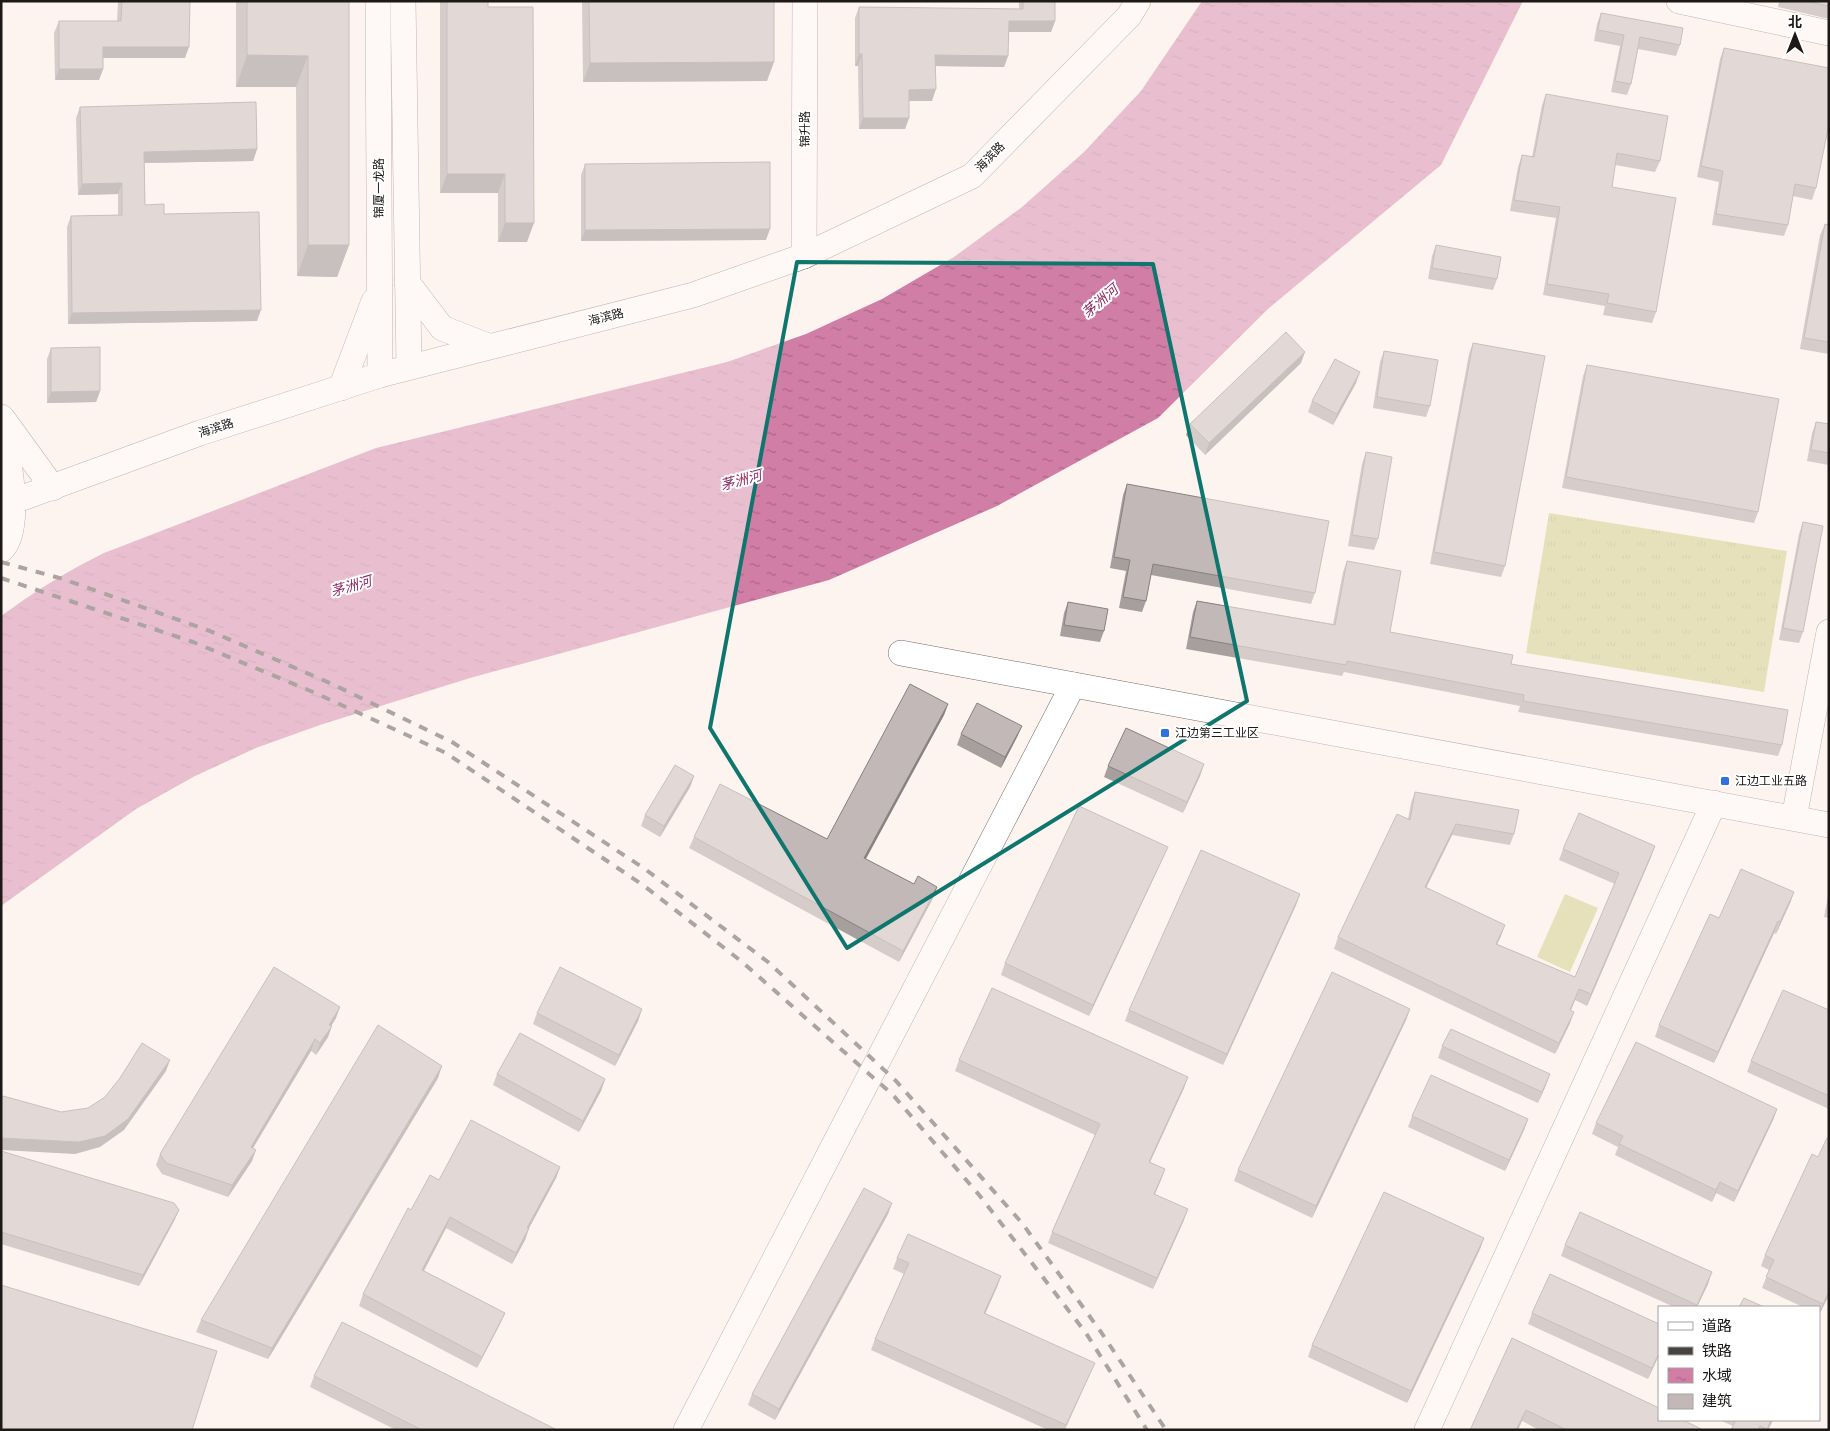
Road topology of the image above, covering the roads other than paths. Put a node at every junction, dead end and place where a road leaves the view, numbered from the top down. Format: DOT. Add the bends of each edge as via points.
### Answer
graph roads {
  1 [pos="378,1"];
  2 [pos="403,1"];
  3 [pos="805,1"];
  4 [pos="1138,1"];
  5 [pos="1679,1"];
  6 [pos="1829,33"];
  7 [pos="804,256"];
  8 [pos="380,282"];
  9 [pos="408,282"];
  10 [pos="488,346"];
  11 [pos="409,366"];
  12 [pos="380,375"];
  13 [pos="341,388"];
  14 [pos="1,416"];
  15 [pos="53,488"];
  16 [pos="7,505"];
  17 [pos="1,550"];
  18 [pos="1829,632"];
  19 [pos="901,653"];
  20 [pos="1073,685"];
  21 [pos="1714,803"];
  22 [pos="1794,818"];
  23 [pos="1829,825"];
  24 [pos="686,1430"];
  25 [pos="1427,1430"];
  1 -- 8 [label="street, 锦厦一龙路"];
  2 -- 9 [label="street"];
  3 -- 7 [label="street, 锦升路"];
  4 -- 7 [label="street, 海滨路" via="1129,16 972,176"];
  5 -- 6 [label="street"];
  7 -- 10 [label="street, 海滨路" via="693,295"];
  8 -- 12 [label="street, 锦厦一龙路"];
  8 -- 13 [label="street"];
  9 -- 10 [label="street" via="442,328"];
  9 -- 11 [label="street"];
  10 -- 11 [label="street, 海滨路"];
  11 -- 12 [label="street, 海滨路"];
  12 -- 13 [label="street, 海滨路"];
  13 -- 15 [label="street, 海滨路" via="200,432"];
  14 -- 15 [label="street"];
  14 -- 16 [label="street"];
  15 -- 16 [label="street, 海滨路"];
  16 -- 17 [label="street" via="13,521 6,546"];
  18 -- 22 [label="street"];
  19 -- 20 [label="street"];
  20 -- 21 [label="street"];
  20 -- 24 [label="street"];
  21 -- 22 [label="street"];
  21 -- 25 [label="street"];
  22 -- 23 [label="street"];
}
